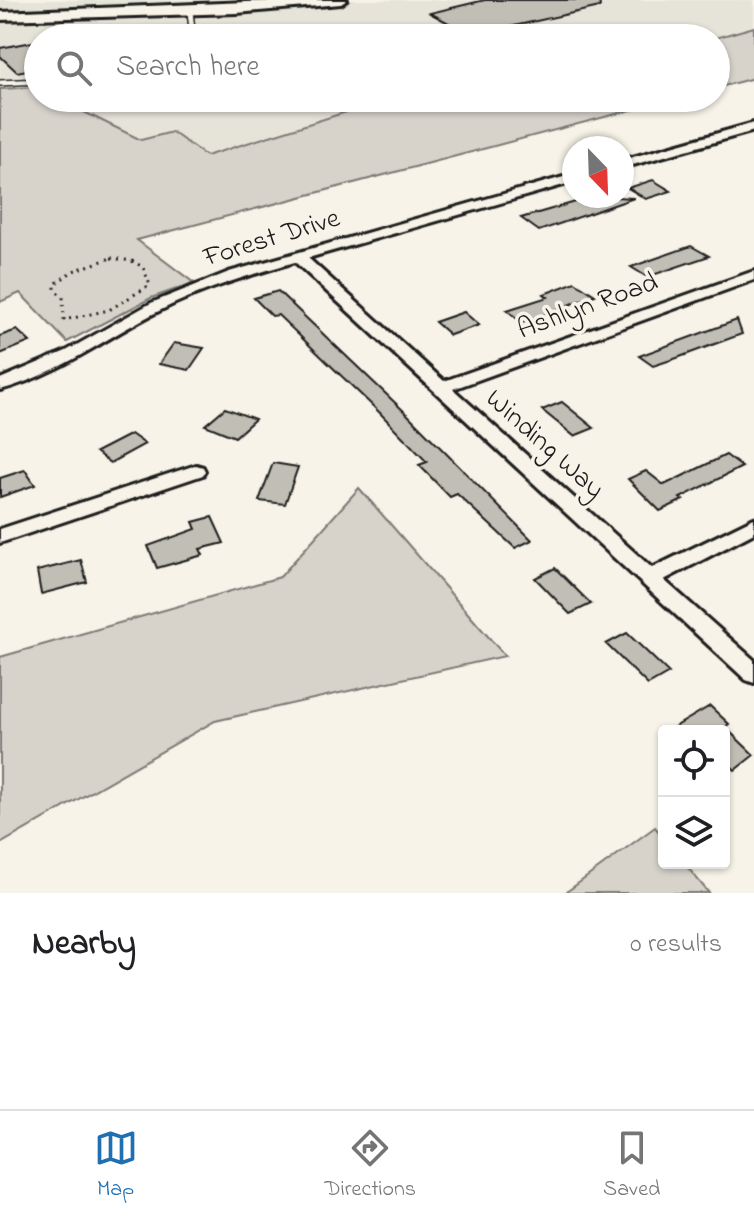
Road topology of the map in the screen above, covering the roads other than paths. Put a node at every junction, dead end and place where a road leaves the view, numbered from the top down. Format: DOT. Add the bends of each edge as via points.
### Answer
graph roads {
  1 [pos="341,0"];
  2 [pos="190,11"];
  3 [pos="0,16"];
  4 [pos="191,24"];
  5 [pos="24,82"];
  6 [pos="0,83"];
  7 [pos="754,127"];
  8 [pos="634,161"];
  9 [pos="562,181"];
  10 [pos="298,257"];
  11 [pos="754,275"];
  12 [pos="0,385"];
  13 [pos="440,388"];
  14 [pos="196,471"];
  15 [pos="754,525"];
  16 [pos="0,536"];
  17 [pos="648,579"];
  18 [pos="754,674"];
  1 -- 2 [label="street"];
  2 -- 3 [label="street"];
  2 -- 4 [label="lane"];
  5 -- 6 [label="lane"];
  7 -- 8 [label="street"];
  9 -- 10 [label="street, Forest Drive"];
  10 -- 12 [label="street, Forest Drive" via="156,306 72,354"];
  10 -- 13 [label="street, Winding Way"];
  11 -- 13 [label="street, Ashlyn Road"];
  13 -- 17 [label="street, Winding Way"];
  14 -- 16 [label="street"];
  15 -- 17 [label="street"];
  17 -- 18 [label="street, Winding Way"];
}
